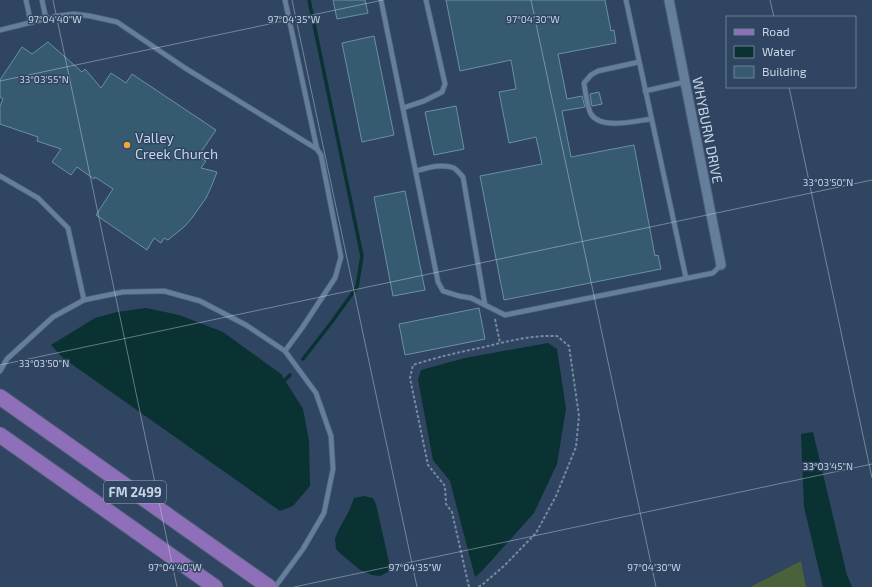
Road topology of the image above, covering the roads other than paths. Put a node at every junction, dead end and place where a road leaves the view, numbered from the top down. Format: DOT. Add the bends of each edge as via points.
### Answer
graph roads {
  1 [pos="26,0"];
  2 [pos="42,0"];
  3 [pos="285,0"];
  4 [pos="381,0"];
  5 [pos="426,0"];
  6 [pos="626,0"];
  7 [pos="669,0"];
  8 [pos="46,19"];
  9 [pos="31,23"];
  10 [pos="0,30"];
  11 [pos="639,62"];
  12 [pos="685,82"];
  13 [pos="645,91"];
  14 [pos="403,108"];
  15 [pos="651,119"];
  16 [pos="317,149"];
  17 [pos="416,170"];
  18 [pos="0,176"];
  19 [pos="721,265"];
  20 [pos="686,278"];
  21 [pos="84,300"];
  22 [pos="485,305"];
  23 [pos="285,351"];
  24 [pos="0,372"];
  25 [pos="0,397"];
  26 [pos="0,435"];
  27 [pos="215,587"];
  28 [pos="269,587"];
  29 [pos="275,587"];
  1 -- 9 [label="lane"];
  2 -- 8 [label="lane"];
  3 -- 16 [label="lane"];
  4 -- 14 [label="lane"];
  5 -- 14 [label="lane" via="445,84 442,92 424,102"];
  6 -- 11 [label="lane"];
  7 -- 12 [label="street, WHYBURN DRIVE"];
  8 -- 9 [label="lane"];
  8 -- 16 [label="lane" via="74,14 117,22 185,68"];
  9 -- 10 [label="lane"];
  11 -- 13 [label="lane"];
  11 -- 15 [label="lane" via="598,71 584,83 591,114 598,121 606,123"];
  12 -- 13 [label="lane"];
  12 -- 19 [label="street, WHYBURN DRIVE"];
  13 -- 15 [label="lane"];
  14 -- 17 [label="lane"];
  15 -- 20 [label="lane"];
  16 -- 23 [label="lane" via="321,155 341,256 335,278"];
  17 -- 22 [label="lane" via="438,282 443,291 471,298"];
  17 -- 22 [label="lane" via="448,167 455,169 463,177"];
  18 -- 21 [label="lane" via="38,198 68,228"];
  19 -- 20 [label="lane" via="713,273"];
  20 -- 22 [label="lane" via="505,314"];
  21 -- 23 [label="lane" via="123,292 164,291 200,301 246,325"];
  21 -- 24 [label="lane" via="53,317 7,359"];
  23 -- 29 [label="lane" via="316,393 331,436 333,469 324,513"];
  25 -- 28 [label="main road, FM 2499"];
  26 -- 27 [label="main road, FM 2499"];
}
